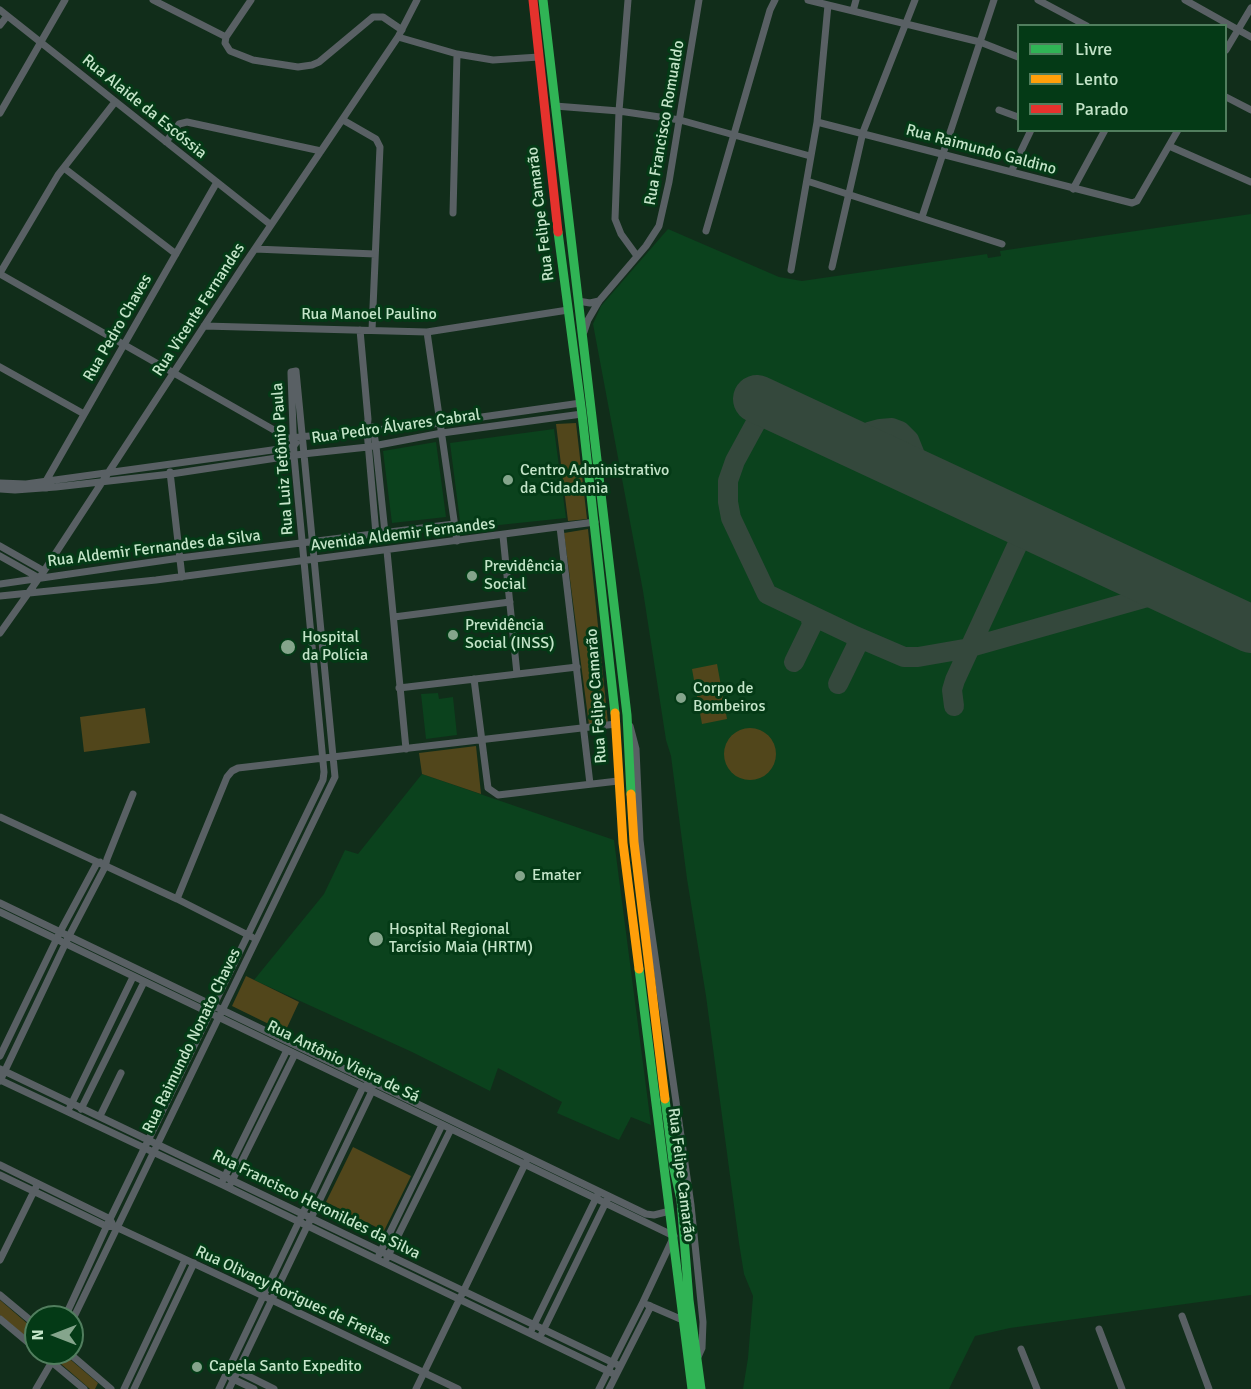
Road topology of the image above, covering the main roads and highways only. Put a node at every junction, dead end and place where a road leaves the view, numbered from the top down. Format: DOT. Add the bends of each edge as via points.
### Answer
graph roads {
  1 [pos="534,0"];
  2 [pos="543,0"];
  3 [pos="538,41"];
  4 [pos="550,57"];
  5 [pos="548,138"];
  6 [pos="560,150"];
  7 [pos="553,192"];
  8 [pos="568,218"];
  9 [pos="603,591"];
  10 [pos="614,598"];
  11 [pos="616,724"];
  12 [pos="628,737"];
  13 [pos="618,781"];
  14 [pos="632,814"];
  15 [pos="670,1211"];
  16 [pos="686,1260"];
  17 [pos="692,1389"];
  18 [pos="701,1389"];
  1 -- 3 [label="main road, Rua Felipe Camarão"];
  2 -- 4 [label="main road, Rua Felipe Camarão"];
  3 -- 4 [label="main road" via="541,27"];
  3 -- 5 [label="main road, Rua Felipe Camarão"];
  4 -- 6 [label="main road, Rua Felipe Camarão"];
  5 -- 6 [label="main road" via="554,163 559,163"];
  5 -- 7 [label="main road, Rua Felipe Camarão"];
  6 -- 8 [label="main road, Rua Felipe Camarão"];
  7 -- 8 [label="main road" via="554,181 558,180"];
  7 -- 9 [label="main road, Rua Felipe Camarão"];
  8 -- 10 [label="main road, Rua Felipe Camarão"];
  9 -- 10 [label="main road" via="610,612"];
  9 -- 11 [label="main road, Rua Felipe Camarão"];
  10 -- 12 [label="main road, Rua Felipe Camarão"];
  11 -- 12 [label="main road" via="620,751 626,749"];
  11 -- 13 [label="main road, Rua Felipe Camarão"];
  12 -- 14 [label="main road, Rua Felipe Camarão"];
  13 -- 14 [label="main road" via="628,781"];
  13 -- 15 [label="main road, Rua Felipe Camarão" via="622,843"];
  14 -- 16 [label="main road, Rua Felipe Camarão"];
  15 -- 16 [label="main road" via="681,1214"];
  15 -- 17 [label="main road, Rua Felipe Camarão"];
  16 -- 18 [label="main road, Rua Felipe Camarão"];
}
